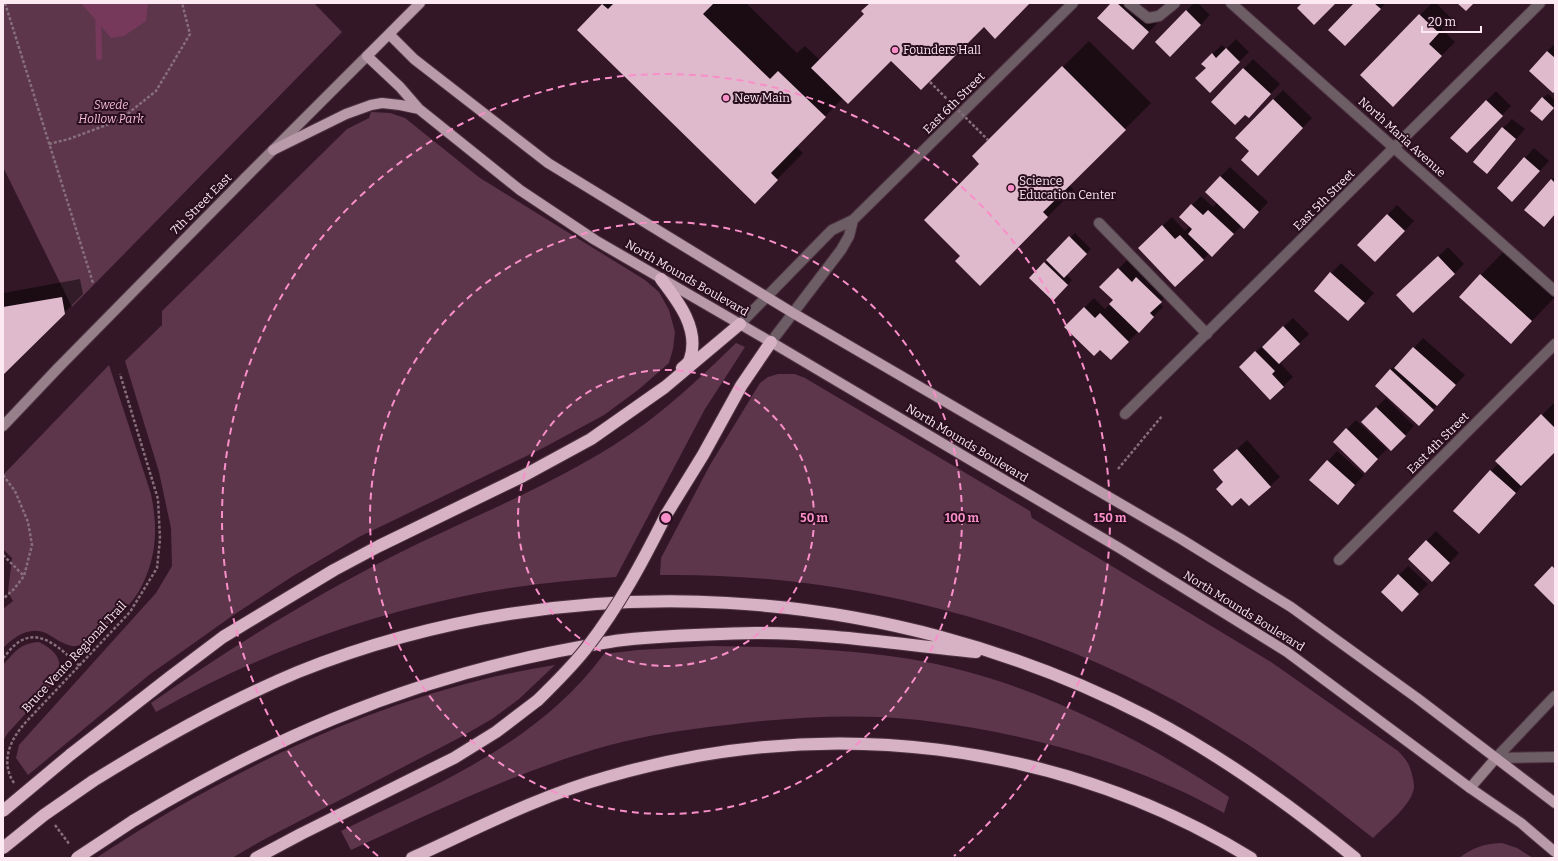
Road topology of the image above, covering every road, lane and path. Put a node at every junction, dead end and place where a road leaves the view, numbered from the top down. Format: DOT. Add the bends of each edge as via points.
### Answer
graph roads {
  1 [pos="4,3"];
  2 [pos="182,3"];
  3 [pos="420,3"];
  4 [pos="1073,3"];
  5 [pos="1129,3"];
  6 [pos="1175,3"];
  7 [pos="1230,3"];
  8 [pos="1540,3"];
  9 [pos="389,34"];
  10 [pos="367,56"];
  11 [pos="930,82"];
  12 [pos="419,109"];
  13 [pos="988,140"];
  14 [pos="48,144"];
  15 [pos="1395,148"];
  16 [pos="273,150"];
  17 [pos="853,220"];
  18 [pos="1099,223"];
  19 [pos="661,279"];
  20 [pos="92,283"];
  21 [pos="1555,291"];
  22 [pos="767,296"];
  23 [pos="793,313"];
  24 [pos="740,324"];
  25 [pos="1207,334"];
  26 [pos="771,342"];
  27 [pos="1555,344"];
  28 [pos="120,374"];
  29 [pos="666,387"];
  30 [pos="1125,414"];
  31 [pos="1162,416"];
  32 [pos="3,426"];
  33 [pos="1118,469"];
  34 [pos="3,475"];
  35 [pos="3,555"];
  36 [pos="1339,560"];
  37 [pos="24,576"];
  38 [pos="3,599"];
  39 [pos="999,654"];
  40 [pos="3,658"];
  41 [pos="80,666"];
  42 [pos="1555,696"];
  43 [pos="1555,757"];
  44 [pos="1496,758"];
  45 [pos="15,784"];
  46 [pos="1470,788"];
  47 [pos="1555,803"];
  48 [pos="3,811"];
  49 [pos="50,820"];
  50 [pos="3,848"];
  51 [pos="1555,852"];
  52 [pos="74,853"];
  53 [pos="256,858"];
  54 [pos="412,858"];
  55 [pos="1251,858"];
  56 [pos="1354,858"];
  1 -- 14 [label="path"];
  2 -- 14 [label="path" via="190,34 156,91 120,120"];
  3 -- 9 [label="main road, 7th Street East"];
  4 -- 17 [label="street, East 6th Street"];
  5 -- 6 [label="street" via="1148,18 1159,16"];
  7 -- 15 [label="street, North Maria Avenue"];
  8 -- 15 [label="street, East 5th Street"];
  9 -- 10 [label="main road, 7th Street East"];
  9 -- 22 [label="main road, North Mounds Boulevard" via="414,59 548,163"];
  10 -- 12 [label="main road, North Mounds Boulevard"];
  10 -- 16 [label="main road, 7th Street East"];
  11 -- 13 [label="path, bridge"];
  12 -- 16 [label="main road" via="382,103 371,104"];
  12 -- 19 [label="main road, North Mounds Boulevard" via="520,190 595,240"];
  14 -- 20 [label="path"];
  15 -- 21 [label="street, North Maria Avenue"];
  15 -- 25 [label="street, East 5th Street"];
  16 -- 32 [label="main road, 7th Street East, bridge"];
  17 -- 22 [label="street, East 6th Street" via="829,232"];
  17 -- 23 [label="street, East 6th Street" via="844,244"];
  18 -- 25 [label="street"];
  19 -- 24 [label="main road, North Mounds Boulevard"];
  19 -- 29 [label="highway" via="678,301 688,320 692,340 690,360"];
  22 -- 23 [label="main road, North Mounds Boulevard"];
  22 -- 24 [label="street, East 6th Street"];
  23 -- 26 [label="street, East 6th Street"];
  23 -- 44 [label="main road, North Mounds Boulevard" via="1168,532 1290,607"];
  24 -- 26 [label="main road, North Mounds Boulevard"];
  24 -- 29 [label="highway"];
  25 -- 30 [label="street, East 5th Street"];
  26 -- 46 [label="main road, North Mounds Boulevard" via="1121,549 1287,652"];
  26 -- 53 [label="highway, bridge" via="741,386 609,617 587,647 538,700 496,732 454,758"];
  27 -- 36 [label="street, East 4th Street"];
  28 -- 41 [label="path, Bruce Vento Regional Trail" via="158,499 160,548 157,568 130,612"];
  29 -- 48 [label="highway, bridge" via="604,431 566,453 334,570 223,637"];
  31 -- 33 [label="path"];
  34 -- 37 [label="path" via="15,491 28,522 32,545"];
  35 -- 37 [label="path"];
  37 -- 38 [label="path"];
  39 -- 50 [label="highway, bridge" via="902,626 814,610 764,605 628,602 570,606 474,621 348,654 301,671 207,714 92,781"];
  39 -- 52 [label="highway, bridge" via="831,637 758,633 637,639 569,649 468,672 378,701 295,734 184,791"];
  39 -- 56 [label="highway" via="1101,694 1179,734 1276,795"];
  40 -- 41 [label="path" via="16,644 36,637 46,639"];
  41 -- 45 [label="path, Bruce Vento Regional Trail" via="11,740 5,755 4,768"];
  42 -- 44 [label="street"];
  43 -- 44 [label="street"];
  44 -- 46 [label="main road"];
  44 -- 47 [label="main road, North Mounds Boulevard"];
  46 -- 51 [label="main road, North Mounds Boulevard"];
  49 -- 52 [label="path"];
  54 -- 55 [label="highway" via="531,804 606,777 724,751 819,743 908,746 995,758 1036,768 1102,788 1164,812"];
}
